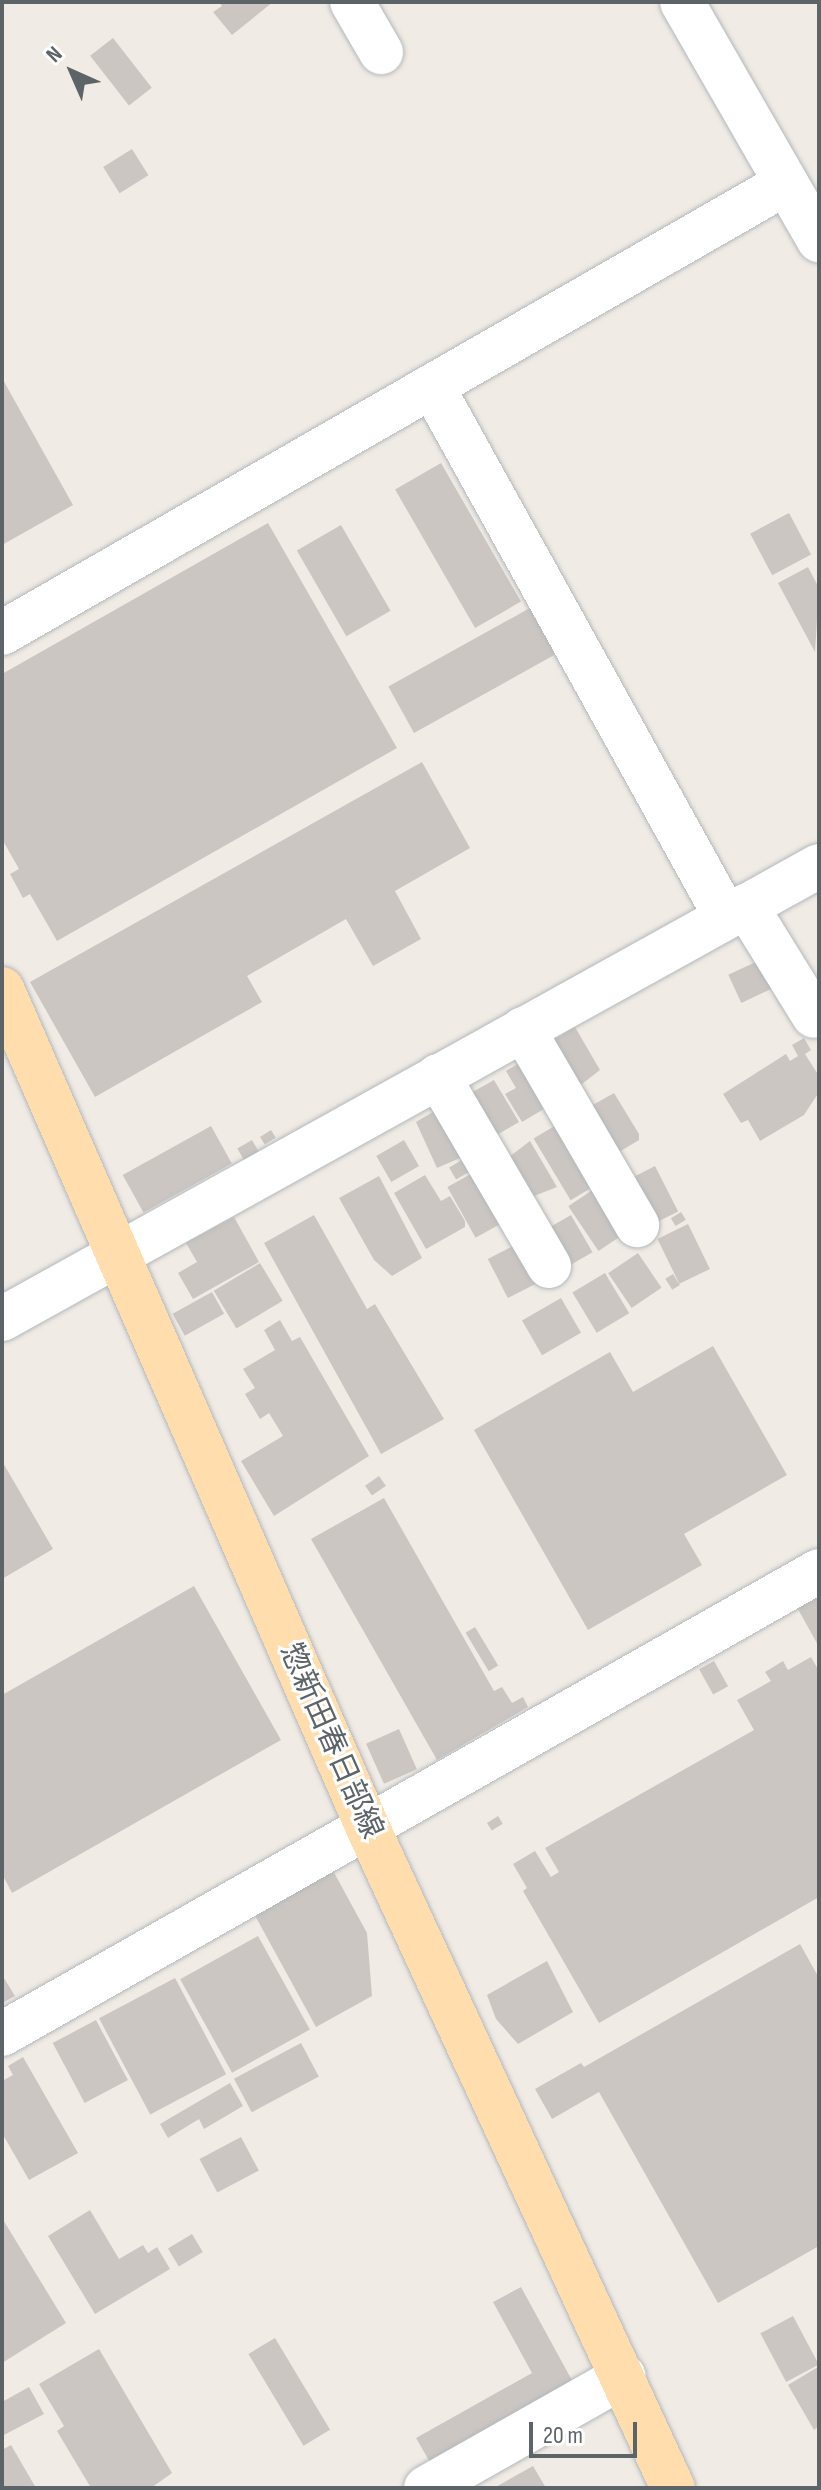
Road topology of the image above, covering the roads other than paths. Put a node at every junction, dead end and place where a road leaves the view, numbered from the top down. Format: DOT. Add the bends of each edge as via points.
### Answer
graph roads {
  1 [pos="352,2"];
  2 [pos="682,2"];
  3 [pos="381,52"];
  4 [pos="786,183"];
  5 [pos="819,240"];
  6 [pos="432,386"];
  7 [pos="2,633"];
  8 [pos="819,866"];
  9 [pos="736,912"];
  10 [pos="2,989"];
  11 [pos="814,1016"];
  12 [pos="523,1029"];
  13 [pos="438,1076"];
  14 [pos="637,1225"];
  15 [pos="120,1251"];
  16 [pos="549,1266"];
  17 [pos="2,1319"];
  18 [pos="819,1571"];
  19 [pos="368,1828"];
  20 [pos="2,2034"];
  21 [pos="624,2376"];
  22 [pos="426,2488"];
  23 [pos="673,2488"];
  1 -- 3 [label="street"];
  2 -- 4 [label="street"];
  4 -- 5 [label="street"];
  4 -- 6 [label="street"];
  6 -- 7 [label="street"];
  6 -- 9 [label="street"];
  8 -- 9 [label="street"];
  9 -- 11 [label="street"];
  9 -- 12 [label="street"];
  10 -- 15 [label="main road, 惣新田春日部線"];
  12 -- 13 [label="street"];
  12 -- 14 [label="street"];
  13 -- 15 [label="street"];
  13 -- 16 [label="street"];
  15 -- 17 [label="street"];
  15 -- 19 [label="main road, 惣新田春日部線"];
  18 -- 19 [label="street"];
  19 -- 20 [label="street"];
  19 -- 21 [label="main road, 惣新田春日部線"];
  21 -- 22 [label="street"];
  21 -- 23 [label="main road, 惣新田春日部線"];
}
